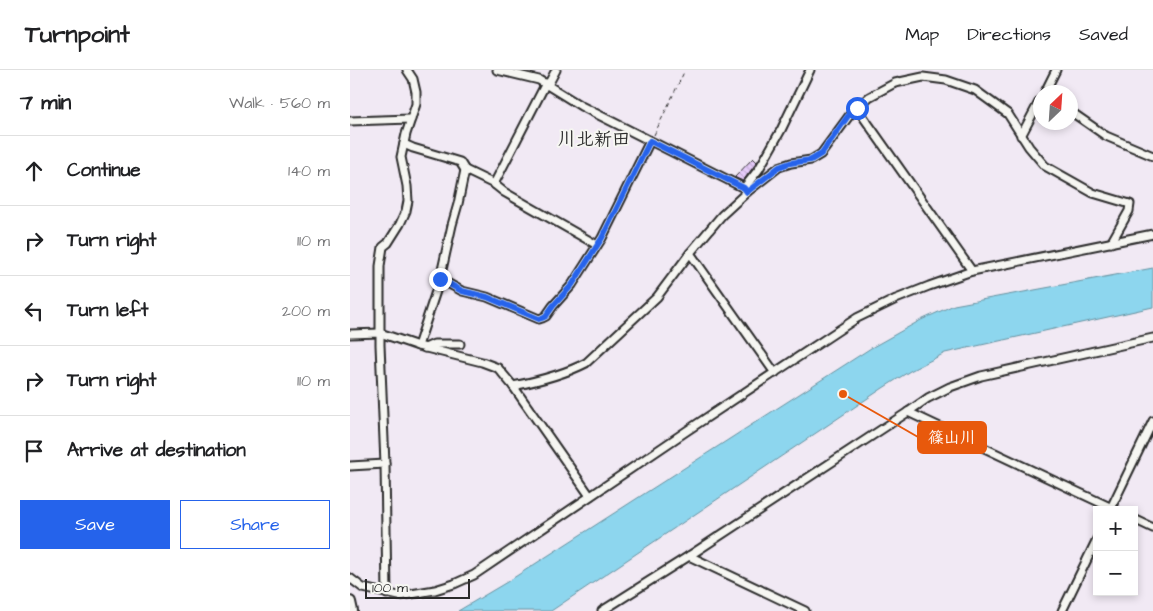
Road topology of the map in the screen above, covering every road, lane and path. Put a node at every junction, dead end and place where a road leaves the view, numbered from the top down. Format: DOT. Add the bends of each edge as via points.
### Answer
graph roads {
  1 [pos="407,70"];
  2 [pos="497,70"];
  3 [pos="556,70"];
  4 [pos="685,70"];
  5 [pos="810,70"];
  6 [pos="1056,70"];
  7 [pos="547,84"];
  8 [pos="1048,85"];
  9 [pos="857,108"];
  10 [pos="1033,113"];
  11 [pos="1078,115"];
  12 [pos="411,119"];
  13 [pos="350,121"];
  14 [pos="1021,136"];
  15 [pos="650,141"];
  16 [pos="404,144"];
  17 [pos="1153,156"];
  18 [pos="465,170"];
  19 [pos="494,184"];
  20 [pos="746,190"];
  21 [pos="1153,234"];
  22 [pos="1111,243"];
  23 [pos="596,245"];
  24 [pos="690,253"];
  25 [pos="972,271"];
  26 [pos="440,279"];
  27 [pos="380,333"];
  28 [pos="350,334"];
  29 [pos="1153,338"];
  30 [pos="460,344"];
  31 [pos="421,347"];
  32 [pos="775,373"];
  33 [pos="513,386"];
  34 [pos="908,412"];
  35 [pos="1153,421"];
  36 [pos="384,464"];
  37 [pos="350,466"];
  38 [pos="590,496"];
  39 [pos="1106,506"];
  40 [pos="1113,506"];
  41 [pos="1138,521"];
  42 [pos="1153,528"];
  43 [pos="1093,547"];
  44 [pos="689,556"];
  45 [pos="350,578"];
  46 [pos="387,594"];
  47 [pos="350,602"];
  48 [pos="352,611"];
  49 [pos="602,611"];
  50 [pos="805,611"];
  51 [pos="1062,611"];
  1 -- 12 [label="street" via="416,92"];
  2 -- 7 [label="street"];
  3 -- 7 [label="street"];
  4 -- 15 [label="path"];
  5 -- 20 [label="street" via="781,130"];
  6 -- 8 [label="street"];
  7 -- 15 [label="street" via="581,106"];
  7 -- 19 [label="street"];
  9 -- 14 [label="street" via="869,97 895,83 923,76 975,90 1008,114"];
  9 -- 20 [label="street" via="821,154 811,160 779,167"];
  9 -- 25 [label="street"];
  10 -- 14 [label="street"];
  11 -- 17 [label="street" via="1106,136"];
  12 -- 13 [label="street"];
  12 -- 16 [label="street"];
  14 -- 22 [label="street" via="1045,166 1093,193 1130,204"];
  15 -- 20 [label="street"];
  15 -- 23 [label="street"];
  16 -- 18 [label="street" via="460,162"];
  16 -- 27 [label="street" via="402,157 408,201 400,224 383,247 381,256"];
  18 -- 19 [label="street"];
  18 -- 26 [label="street"];
  19 -- 23 [label="street"];
  20 -- 24 [label="street"];
  21 -- 22 [label="street"];
  22 -- 25 [label="street"];
  23 -- 26 [label="street" via="572,285 546,316 539,319 487,297 462,291"];
  24 -- 32 [label="street"];
  24 -- 33 [label="street" via="657,297 586,363 560,375"];
  25 -- 32 [label="street" via="896,299 857,318"];
  26 -- 31 [label="street"];
  27 -- 28 [label="street"];
  27 -- 31 [label="street"];
  27 -- 36 [label="street"];
  29 -- 34 [label="street" via="981,376 950,386"];
  30 -- 31 [label="street"];
  31 -- 33 [label="street" via="498,368"];
  32 -- 38 [label="street"];
  33 -- 38 [label="street"];
  34 -- 39 [label="street"];
  34 -- 44 [label="street"];
  35 -- 40 [label="street"];
  36 -- 37 [label="street"];
  36 -- 46 [label="street"];
  38 -- 46 [label="street" via="474,575 435,590 411,595"];
  41 -- 42 [label="street"];
  43 -- 51 [label="street"];
  44 -- 49 [label="street"];
  44 -- 50 [label="street"];
  45 -- 46 [label="street" via="363,588"];
  47 -- 48 [label="highway"];
}
